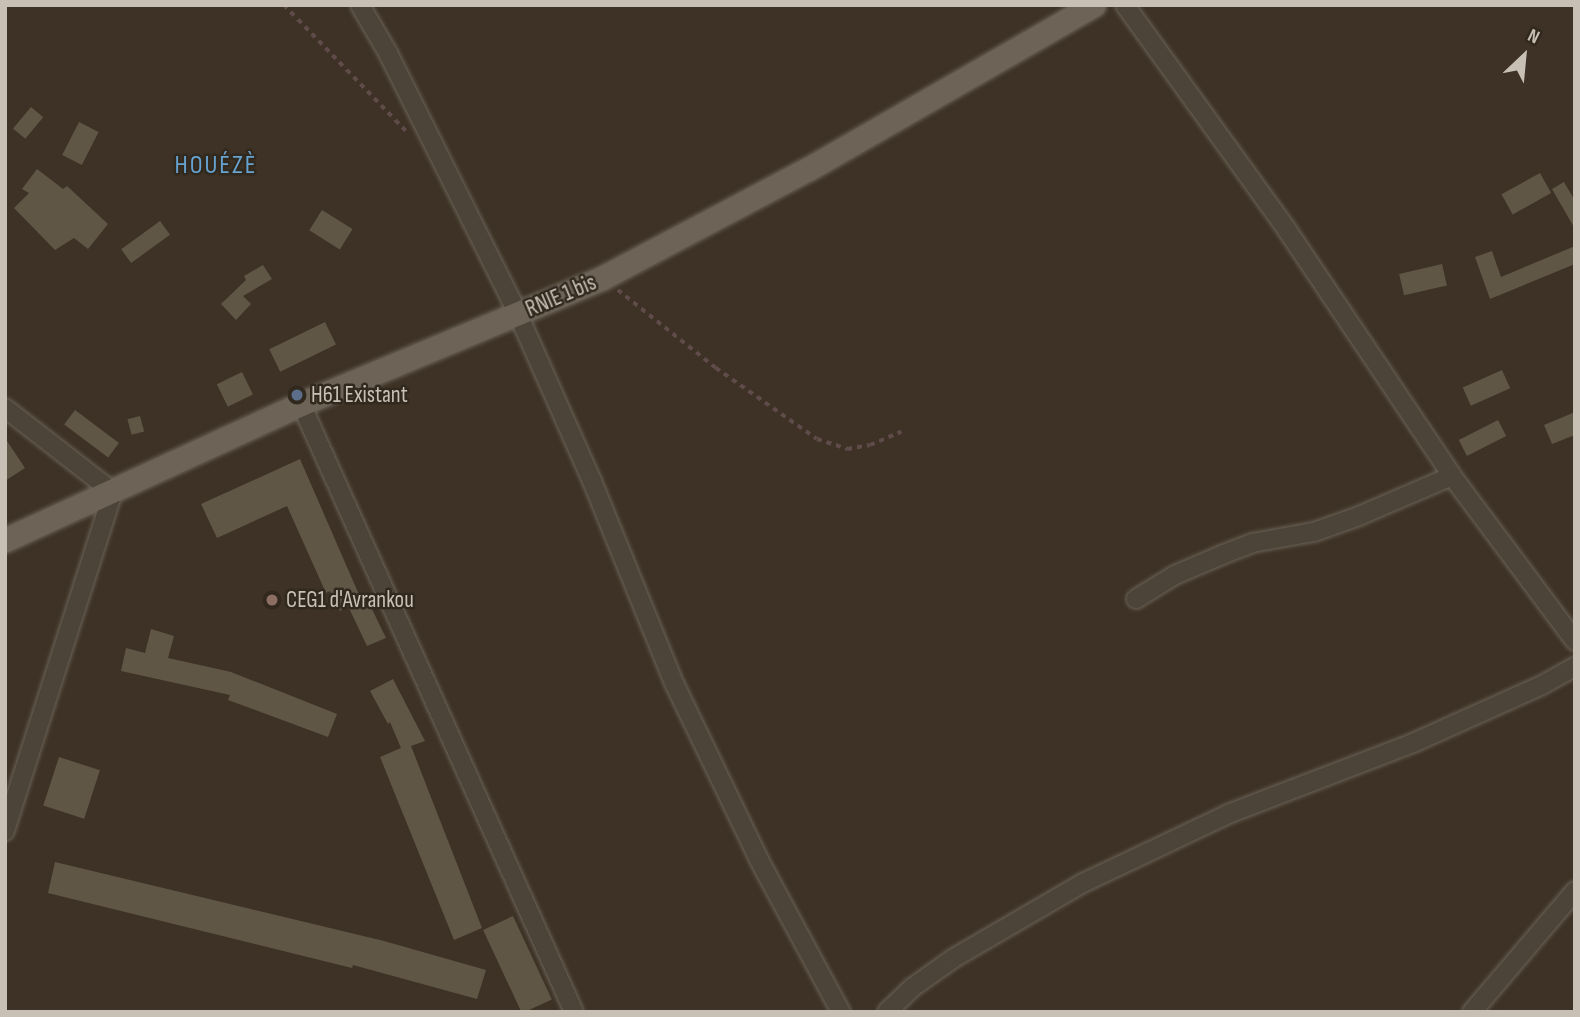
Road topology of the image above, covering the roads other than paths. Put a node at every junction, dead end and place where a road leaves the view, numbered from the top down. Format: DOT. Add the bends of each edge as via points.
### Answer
graph roads {
  1 [pos="360,5"];
  2 [pos="1093,5"];
  3 [pos="1125,5"];
  4 [pos="517,314"];
  5 [pos="301,404"];
  6 [pos="5,408"];
  7 [pos="1452,476"];
  8 [pos="113,492"];
  9 [pos="5,540"];
  10 [pos="1136,598"];
  11 [pos="1575,641"];
  12 [pos="1575,667"];
  13 [pos="5,831"];
  14 [pos="1575,891"];
  15 [pos="574,1012"];
  16 [pos="841,1012"];
  17 [pos="887,1012"];
  18 [pos="1472,1012"];
  1 -- 4 [label="street"];
  2 -- 4 [label="main road, RNIE 1 bis" via="810,168 602,278"];
  3 -- 7 [label="street" via="1287,230"];
  4 -- 5 [label="main road, RNIE 1 bis"];
  4 -- 16 [label="street" via="674,682 759,860"];
  5 -- 8 [label="main road, RNIE 1 bis"];
  5 -- 15 [label="street"];
  6 -- 8 [label="street"];
  7 -- 10 [label="street" via="1314,532 1252,543 1223,554"];
  7 -- 11 [label="street"];
  8 -- 9 [label="main road, RNIE 1 bis"];
  8 -- 13 [label="street"];
  12 -- 17 [label="street" via="1413,743 1228,814 1083,883 954,958"];
  14 -- 18 [label="street"];
}
